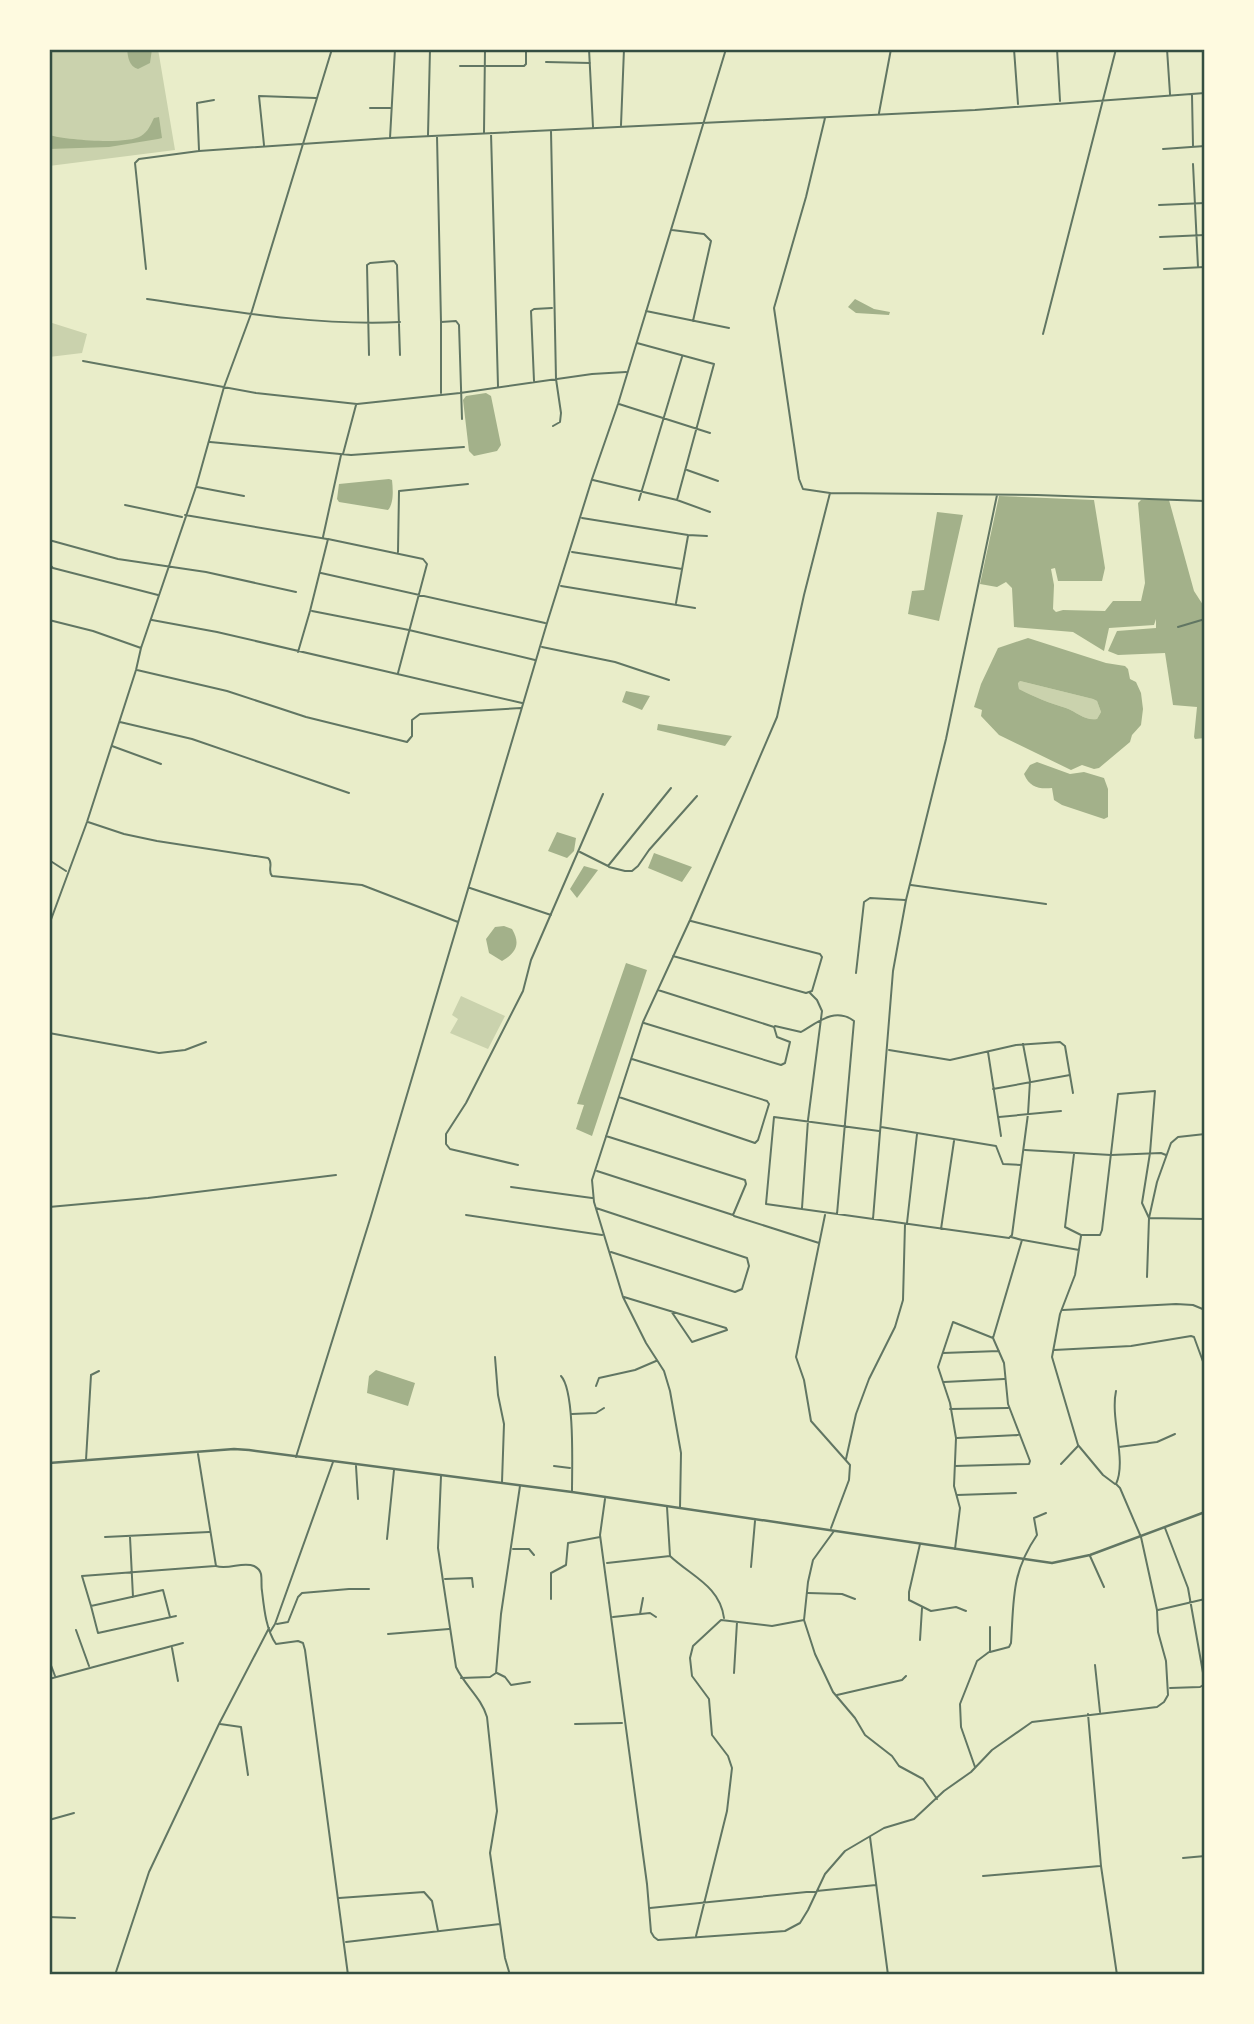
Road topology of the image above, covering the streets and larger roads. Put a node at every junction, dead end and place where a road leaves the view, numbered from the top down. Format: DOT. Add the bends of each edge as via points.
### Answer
graph roads {
  1 [pos="332,49"];
  2 [pos="395,49"];
  3 [pos="430,49"];
  4 [pos="485,49"];
  5 [pos="526,49"];
  6 [pos="589,49"];
  7 [pos="624,49"];
  8 [pos="726,49"];
  9 [pos="891,49"];
  10 [pos="1014,49"];
  11 [pos="1057,49"];
  12 [pos="1116,49"];
  13 [pos="1167,49"];
  14 [pos="547,62"];
  15 [pos="591,63"];
  16 [pos="460,66"];
  17 [pos="484,66"];
  18 [pos="1192,93"];
  19 [pos="1205,93"];
  20 [pos="1170,95"];
  21 [pos="318,98"];
  22 [pos="214,100"];
  23 [pos="1102,100"];
  24 [pos="1060,103"];
  25 [pos="1018,105"];
  26 [pos="370,108"];
  27 [pos="391,108"];
  28 [pos="878,114"];
  29 [pos="825,117"];
  30 [pos="704,123"];
  31 [pos="621,127"];
  32 [pos="593,128"];
  33 [pos="551,130"];
  34 [pos="484,133"];
  35 [pos="491,133"];
  36 [pos="437,135"];
  37 [pos="428,136"];
  38 [pos="390,138"];
  39 [pos="303,144"];
  40 [pos="264,146"];
  41 [pos="1194,146"];
  42 [pos="1205,146"];
  43 [pos="1163,149"];
  44 [pos="199,151"];
  45 [pos="1193,164"];
  46 [pos="1195,203"];
  47 [pos="1205,203"];
  48 [pos="1159,205"];
  49 [pos="670,230"];
  50 [pos="1197,235"];
  51 [pos="1205,235"];
  52 [pos="1160,237"];
  53 [pos="1198,267"];
  54 [pos="1205,267"];
  55 [pos="146,269"];
  56 [pos="1164,269"];
  57 [pos="147,299"];
  58 [pos="554,308"];
  59 [pos="645,311"];
  60 [pos="251,314"];
  61 [pos="400,321"];
  62 [pos="693,321"];
  63 [pos="441,322"];
  64 [pos="368,323"];
  65 [pos="729,328"];
  66 [pos="1042,334"];
  67 [pos="636,343"];
  68 [pos="369,355"];
  69 [pos="400,355"];
  70 [pos="682,356"];
  71 [pos="82,361"];
  72 [pos="627,372"];
  73 [pos="556,379"];
  74 [pos="534,382"];
  75 [pos="224,387"];
  76 [pos="498,387"];
  77 [pos="460,393"];
  78 [pos="441,394"];
  79 [pos="357,404"];
  80 [pos="618,404"];
  81 [pos="663,418"];
  82 [pos="463,419"];
  83 [pos="553,426"];
  84 [pos="698,429"];
  85 [pos="710,433"];
  86 [pos="209,442"];
  87 [pos="464,447"];
  88 [pos="342,455"];
  89 [pos="686,470"];
  90 [pos="592,479"];
  91 [pos="718,481"];
  92 [pos="468,484"];
  93 [pos="196,486"];
  94 [pos="641,491"];
  95 [pos="830,493"];
  96 [pos="997,494"];
  97 [pos="244,496"];
  98 [pos="639,500"];
  99 [pos="677,500"];
  100 [pos="1205,501"];
  101 [pos="125,505"];
  102 [pos="710,512"];
  103 [pos="185,516"];
  104 [pos="580,517"];
  105 [pos="688,535"];
  106 [pos="707,536"];
  107 [pos="323,538"];
  108 [pos="328,539"];
  109 [pos="49,540"];
  110 [pos="570,552"];
  111 [pos="398,553"];
  112 [pos="49,557"];
  113 [pos="49,564"];
  114 [pos="170,567"];
  115 [pos="682,569"];
  116 [pos="320,573"];
  117 [pos="560,585"];
  118 [pos="296,592"];
  119 [pos="419,595"];
  120 [pos="158,596"];
  121 [pos="676,605"];
  122 [pos="695,608"];
  123 [pos="310,611"];
  124 [pos="1205,619"];
  125 [pos="49,620"];
  126 [pos="151,620"];
  127 [pos="547,623"];
  128 [pos="1178,627"];
  129 [pos="409,630"];
  130 [pos="541,646"];
  131 [pos="141,648"];
  132 [pos="298,652"];
  133 [pos="537,660"];
  134 [pos="136,670"];
  135 [pos="397,674"];
  136 [pos="669,680"];
  137 [pos="524,703"];
  138 [pos="523,708"];
  139 [pos="119,722"];
  140 [pos="111,746"];
  141 [pos="161,764"];
  142 [pos="671,788"];
  143 [pos="349,793"];
  144 [pos="603,794"];
  145 [pos="697,796"];
  146 [pos="87,822"];
  147 [pos="579,852"];
  148 [pos="49,860"];
  149 [pos="608,866"];
  150 [pos="67,872"];
  151 [pos="910,884"];
  152 [pos="469,888"];
  153 [pos="906,900"];
  154 [pos="1046,904"];
  155 [pos="552,915"];
  156 [pos="690,920"];
  157 [pos="459,922"];
  158 [pos="49,925"];
  159 [pos="673,956"];
  160 [pos="856,973"];
  161 [pos="657,990"];
  162 [pos="810,993"];
  163 [pos="821,1018"];
  164 [pos="643,1022"];
  165 [pos="774,1027"];
  166 [pos="49,1033"];
  167 [pos="206,1042"];
  168 [pos="1023,1044"];
  169 [pos="888,1050"];
  170 [pos="988,1051"];
  171 [pos="631,1059"];
  172 [pos="1071,1075"];
  173 [pos="1030,1081"];
  174 [pos="993,1089"];
  175 [pos="1073,1093"];
  176 [pos="618,1097"];
  177 [pos="1061,1111"];
  178 [pos="1028,1114"];
  179 [pos="998,1117"];
  180 [pos="808,1120"];
  181 [pos="844,1125"];
  182 [pos="880,1127"];
  183 [pos="880,1132"];
  184 [pos="917,1133"];
  185 [pos="1205,1134"];
  186 [pos="605,1136"];
  187 [pos="1001,1136"];
  188 [pos="954,1140"];
  189 [pos="1023,1150"];
  190 [pos="1150,1153"];
  191 [pos="1074,1154"];
  192 [pos="1111,1155"];
  193 [pos="1166,1156"];
  194 [pos="1021,1165"];
  195 [pos="517,1166"];
  196 [pos="594,1171"];
  197 [pos="336,1175"];
  198 [pos="511,1187"];
  199 [pos="593,1198"];
  200 [pos="49,1207"];
  201 [pos="595,1208"];
  202 [pos="802,1209"];
  203 [pos="825,1213"];
  204 [pos="466,1215"];
  205 [pos="733,1215"];
  206 [pos="836,1215"];
  207 [pos="1149,1218"];
  208 [pos="873,1219"];
  209 [pos="1205,1219"];
  210 [pos="906,1224"];
  211 [pos="941,1229"];
  212 [pos="603,1235"];
  213 [pos="1081,1235"];
  214 [pos="1010,1237"];
  215 [pos="1022,1240"];
  216 [pos="820,1243"];
  217 [pos="1079,1250"];
  218 [pos="609,1251"];
  219 [pos="1147,1277"];
  220 [pos="623,1297"];
  221 [pos="1205,1310"];
  222 [pos="671,1311"];
  223 [pos="1062,1311"];
  224 [pos="993,1338"];
  225 [pos="1053,1350"];
  226 [pos="999,1351"];
  227 [pos="942,1353"];
  228 [pos="495,1357"];
  229 [pos="657,1360"];
  230 [pos="1205,1367"];
  231 [pos="99,1371"];
  232 [pos="561,1376"];
  233 [pos="1007,1379"];
  234 [pos="943,1382"];
  235 [pos="596,1386"];
  236 [pos="1116,1391"];
  237 [pos="604,1408"];
  238 [pos="1009,1408"];
  239 [pos="949,1409"];
  240 [pos="571,1414"];
  241 [pos="1175,1434"];
  242 [pos="1020,1435"];
  243 [pos="956,1438"];
  244 [pos="1079,1445"];
  245 [pos="1118,1447"];
  246 [pos="198,1453"];
  247 [pos="296,1457"];
  248 [pos="845,1460"];
  249 [pos="86,1461"];
  250 [pos="332,1462"];
  251 [pos="49,1463"];
  252 [pos="1061,1464"];
  253 [pos="356,1465"];
  254 [pos="554,1466"];
  255 [pos="955,1466"];
  256 [pos="572,1468"];
  257 [pos="394,1469"];
  258 [pos="441,1475"];
  259 [pos="502,1483"];
  260 [pos="1116,1484"];
  261 [pos="520,1485"];
  262 [pos="572,1492"];
  263 [pos="1016,1493"];
  264 [pos="956,1495"];
  265 [pos="606,1498"];
  266 [pos="358,1499"];
  267 [pos="666,1507"];
  268 [pos="680,1509"];
  269 [pos="1205,1512"];
  270 [pos="1046,1513"];
  271 [pos="755,1520"];
  272 [pos="1165,1527"];
  273 [pos="832,1531"];
  274 [pos="211,1532"];
  275 [pos="130,1536"];
  276 [pos="1141,1536"];
  277 [pos="105,1537"];
  278 [pos="600,1537"];
  279 [pos="387,1539"];
  280 [pos="920,1544"];
  281 [pos="512,1549"];
  282 [pos="956,1549"];
  283 [pos="534,1555"];
  284 [pos="1090,1555"];
  285 [pos="670,1556"];
  286 [pos="1021,1559"];
  287 [pos="606,1563"];
  288 [pos="216,1566"];
  289 [pos="751,1567"];
  290 [pos="132,1572"];
  291 [pos="444,1579"];
  292 [pos="473,1587"];
  293 [pos="1104,1587"];
  294 [pos="369,1590"];
  295 [pos="807,1593"];
  296 [pos="133,1597"];
  297 [pos="643,1598"];
  298 [pos="551,1599"];
  299 [pos="855,1599"];
  300 [pos="1205,1599"];
  301 [pos="1191,1603"];
  302 [pos="91,1606"];
  303 [pos="922,1607"];
  304 [pos="1157,1610"];
  305 [pos="966,1611"];
  306 [pos="640,1615"];
  307 [pos="176,1616"];
  308 [pos="170,1617"];
  309 [pos="612,1617"];
  310 [pos="656,1617"];
  311 [pos="725,1619"];
  312 [pos="804,1620"];
  313 [pos="737,1621"];
  314 [pos="275,1623"];
  315 [pos="990,1627"];
  316 [pos="269,1628"];
  317 [pos="450,1629"];
  318 [pos="76,1630"];
  319 [pos="270,1633"];
  320 [pos="388,1634"];
  321 [pos="920,1640"];
  322 [pos="183,1643"];
  323 [pos="172,1646"];
  324 [pos="990,1652"];
  325 [pos="49,1660"];
  326 [pos="1096,1665"];
  327 [pos="89,1667"];
  328 [pos="496,1673"];
  329 [pos="734,1673"];
  330 [pos="906,1676"];
  331 [pos="55,1678"];
  332 [pos="461,1678"];
  333 [pos="49,1679"];
  334 [pos="178,1681"];
  335 [pos="530,1682"];
  336 [pos="1204,1686"];
  337 [pos="1169,1688"];
  338 [pos="836,1695"];
  339 [pos="1088,1713"];
  340 [pos="1100,1713"];
  341 [pos="624,1723"];
  342 [pos="219,1724"];
  343 [pos="575,1724"];
  344 [pos="975,1767"];
  345 [pos="248,1775"];
  346 [pos="937,1800"];
  347 [pos="74,1813"];
  348 [pos="49,1820"];
  349 [pos="870,1837"];
  350 [pos="1205,1856"];
  351 [pos="1183,1858"];
  352 [pos="1101,1866"];
  353 [pos="983,1876"];
  354 [pos="876,1885"];
  355 [pos="817,1892"];
  356 [pos="338,1898"];
  357 [pos="705,1903"];
  358 [pos="649,1908"];
  359 [pos="49,1917"];
  360 [pos="75,1918"];
  361 [pos="500,1924"];
  362 [pos="438,1931"];
  363 [pos="695,1937"];
  364 [pos="345,1942"];
  365 [pos="115,1975"];
  366 [pos="348,1975"];
  367 [pos="510,1975"];
  368 [pos="888,1975"];
  369 [pos="1117,1975"];
  1 -- 21 [label="street"];
  2 -- 27 [label="street"];
  3 -- 37 [label="street"];
  4 -- 17 [label="street"];
  5 -- 17 [label="street" via="524,66"];
  6 -- 15 [label="street"];
  7 -- 31 [label="street"];
  8 -- 30 [label="street"];
  9 -- 28 [label="street"];
  10 -- 25 [label="street"];
  11 -- 24 [label="street"];
  12 -- 23 [label="street"];
  13 -- 20 [label="street"];
  14 -- 15 [label="street"];
  15 -- 32 [label="street"];
  16 -- 17 [label="street"];
  17 -- 34 [label="street"];
  18 -- 19 [label="street"];
  18 -- 20 [label="street"];
  18 -- 41 [label="street"];
  20 -- 23 [label="street"];
  21 -- 39 [label="street"];
  21 -- 40 [label="street" via="259,96"];
  22 -- 44 [label="street" via="197,103"];
  23 -- 24 [label="street"];
  23 -- 66 [label="street"];
  24 -- 25 [label="street"];
  25 -- 28 [label="street"];
  26 -- 27 [label="street"];
  27 -- 38 [label="street"];
  28 -- 29 [label="street"];
  29 -- 30 [label="street"];
  29 -- 95 [label="street" via="774,311 800,484 803,489"];
  30 -- 31 [label="street"];
  30 -- 49 [label="street"];
  31 -- 32 [label="street"];
  32 -- 33 [label="street"];
  33 -- 35 [label="street"];
  33 -- 58 [label="street"];
  34 -- 35 [label="street"];
  34 -- 36 [label="street"];
  35 -- 76 [label="street"];
  36 -- 37 [label="street"];
  36 -- 63 [label="street"];
  37 -- 38 [label="street"];
  38 -- 39 [label="street"];
  39 -- 40 [label="street"];
  39 -- 60 [label="street"];
  40 -- 44 [label="street"];
  41 -- 42 [label="street"];
  41 -- 43 [label="street"];
  44 -- 55 [label="street" via="135,163"];
  45 -- 46 [label="street"];
  46 -- 47 [label="street"];
  46 -- 48 [label="street"];
  46 -- 50 [label="street"];
  49 -- 59 [label="street"];
  49 -- 62 [label="street" via="704,234 711,241"];
  50 -- 51 [label="street"];
  50 -- 52 [label="street"];
  50 -- 53 [label="street"];
  53 -- 54 [label="street"];
  53 -- 56 [label="street"];
  57 -- 60 [label="street"];
  58 -- 73 [label="street"];
  58 -- 74 [label="street" via="531,311"];
  59 -- 62 [label="street"];
  59 -- 67 [label="street"];
  60 -- 64 [label="street"];
  60 -- 75 [label="street"];
  61 -- 64 [label="street"];
  61 -- 64 [label="street" via="394,261 368,264"];
  61 -- 69 [label="street"];
  62 -- 65 [label="street"];
  63 -- 77 [label="street" via="459,325"];
  63 -- 78 [label="street"];
  64 -- 68 [label="street"];
  67 -- 70 [label="street"];
  67 -- 72 [label="street"];
  70 -- 81 [label="street"];
  70 -- 84 [label="street" via="714,364"];
  71 -- 75 [label="street"];
  72 -- 73 [label="street"];
  72 -- 80 [label="street"];
  73 -- 74 [label="street"];
  73 -- 83 [label="street" via="561,419"];
  74 -- 76 [label="street"];
  75 -- 79 [label="street"];
  75 -- 86 [label="street"];
  76 -- 77 [label="street"];
  77 -- 78 [label="street"];
  77 -- 82 [label="street"];
  78 -- 79 [label="street"];
  79 -- 88 [label="street"];
  80 -- 81 [label="street"];
  80 -- 90 [label="street"];
  81 -- 84 [label="street"];
  81 -- 94 [label="street"];
  84 -- 85 [label="street"];
  84 -- 89 [label="street"];
  86 -- 88 [label="street"];
  86 -- 93 [label="street"];
  87 -- 88 [label="street"];
  88 -- 107 [label="street"];
  89 -- 91 [label="street"];
  89 -- 99 [label="street"];
  90 -- 94 [label="street"];
  90 -- 104 [label="street"];
  92 -- 111 [label="street" via="399,491"];
  93 -- 97 [label="street"];
  93 -- 103 [label="street"];
  94 -- 98 [label="street"];
  94 -- 99 [label="street"];
  95 -- 96 [label="street"];
  95 -- 156 [label="street" via="777,717"];
  96 -- 100 [label="street"];
  96 -- 151 [label="street" via="946,739"];
  99 -- 102 [label="street"];
  101 -- 103 [label="street"];
  103 -- 107 [label="street"];
  103 -- 114 [label="street"];
  104 -- 105 [label="street"];
  104 -- 110 [label="street"];
  105 -- 106 [label="street"];
  105 -- 115 [label="street"];
  107 -- 108 [label="street"];
  108 -- 111 [label="street"];
  108 -- 116 [label="street"];
  109 -- 112 [label="street"];
  109 -- 114 [label="street" via="118,559"];
  110 -- 115 [label="street"];
  110 -- 117 [label="street"];
  111 -- 119 [label="street" via="426,561"];
  113 -- 120 [label="street"];
  114 -- 118 [label="street"];
  114 -- 120 [label="street"];
  115 -- 121 [label="street"];
  116 -- 119 [label="street"];
  116 -- 123 [label="street"];
  117 -- 121 [label="street"];
  117 -- 127 [label="street"];
  119 -- 127 [label="street"];
  119 -- 129 [label="street"];
  120 -- 126 [label="street"];
  121 -- 122 [label="street"];
  123 -- 129 [label="street"];
  123 -- 132 [label="street"];
  124 -- 128 [label="street"];
  125 -- 131 [label="street"];
  126 -- 131 [label="street"];
  126 -- 132 [label="street"];
  127 -- 130 [label="street"];
  129 -- 133 [label="street"];
  129 -- 135 [label="street"];
  130 -- 133 [label="street"];
  130 -- 136 [label="street" via="615,662"];
  131 -- 134 [label="street"];
  132 -- 135 [label="street"];
  133 -- 137 [label="street"];
  134 -- 138 [label="street" via="407,741 412,736 412,720 420,714"];
  134 -- 139 [label="street"];
  135 -- 137 [label="street"];
  137 -- 138 [label="street"];
  138 -- 152 [label="street"];
  139 -- 140 [label="street"];
  139 -- 143 [label="street" via="192,739"];
  140 -- 141 [label="street"];
  140 -- 146 [label="street"];
  142 -- 149 [label="street"];
  144 -- 147 [label="street"];
  145 -- 149 [label="street" via="632,871"];
  146 -- 150 [label="street"];
  146 -- 157 [label="street" via="157,841 268,858 272,876 362,885"];
  147 -- 149 [label="street"];
  147 -- 155 [label="street"];
  148 -- 150 [label="street"];
  150 -- 158 [label="street"];
  151 -- 153 [label="street"];
  151 -- 154 [label="street"];
  152 -- 155 [label="street"];
  152 -- 157 [label="street"];
  153 -- 160 [label="street" via="870,898 864,902"];
  153 -- 169 [label="street" via="893,971"];
  155 -- 195 [label="street" via="531,960 523,991 446,1135 450,1149"];
  156 -- 159 [label="street"];
  156 -- 162 [label="street" via="820,954"];
  157 -- 247 [label="street"];
  159 -- 161 [label="street"];
  159 -- 162 [label="street"];
  161 -- 164 [label="street"];
  161 -- 165 [label="street"];
  162 -- 163 [label="street" via="820,1006"];
  163 -- 165 [label="street" via="801,1032"];
  163 -- 180 [label="street"];
  163 -- 181 [label="street" via="836,1015 855,1024"];
  164 -- 165 [label="street" via="783,1065 790,1042 777,1037"];
  164 -- 171 [label="street"];
  166 -- 167 [label="street" via="159,1052"];
  168 -- 170 [label="street"];
  168 -- 172 [label="street" via="1063,1043"];
  168 -- 173 [label="street"];
  169 -- 170 [label="street" via="950,1060"];
  169 -- 182 [label="street"];
  170 -- 174 [label="street"];
  171 -- 176 [label="street"];
  171 -- 176 [label="street" via="768,1101 758,1140 755,1143"];
  172 -- 173 [label="street"];
  172 -- 175 [label="street"];
  173 -- 174 [label="street"];
  173 -- 178 [label="street"];
  174 -- 179 [label="street"];
  176 -- 186 [label="street"];
  177 -- 178 [label="street"];
  178 -- 179 [label="street"];
  178 -- 189 [label="street"];
  179 -- 187 [label="street"];
  180 -- 181 [label="street"];
  180 -- 202 [label="street"];
  180 -- 202 [label="street" via="774,1116 766,1201"];
  181 -- 183 [label="street"];
  181 -- 206 [label="street"];
  182 -- 183 [label="street"];
  182 -- 184 [label="street"];
  183 -- 208 [label="street"];
  184 -- 188 [label="street"];
  184 -- 210 [label="street"];
  185 -- 193 [label="street" via="1178,1137"];
  186 -- 196 [label="street"];
  186 -- 205 [label="street" via="745,1180"];
  188 -- 194 [label="street" via="996,1146 1003,1164"];
  188 -- 211 [label="street"];
  189 -- 191 [label="street"];
  189 -- 194 [label="street"];
  190 -- 192 [label="street"];
  190 -- 192 [label="street" via="1155,1091 1118,1094"];
  190 -- 193 [label="street"];
  190 -- 207 [label="street" via="1142,1203"];
  191 -- 192 [label="street"];
  191 -- 213 [label="street" via="1065,1227"];
  192 -- 213 [label="street" via="1101,1233"];
  193 -- 207 [label="street"];
  194 -- 214 [label="street"];
  196 -- 199 [label="street"];
  196 -- 205 [label="street"];
  197 -- 200 [label="street"];
  198 -- 199 [label="street"];
  199 -- 201 [label="street"];
  201 -- 212 [label="street"];
  201 -- 218 [label="street" via="747,1258 749,1265 743,1289 736,1292"];
  202 -- 203 [label="street"];
  203 -- 206 [label="street"];
  203 -- 216 [label="street"];
  204 -- 212 [label="street"];
  205 -- 216 [label="street"];
  206 -- 208 [label="street"];
  207 -- 209 [label="street"];
  207 -- 219 [label="street"];
  208 -- 210 [label="street"];
  210 -- 211 [label="street"];
  210 -- 248 [label="street" via="903,1300 856,1414"];
  211 -- 214 [label="street"];
  212 -- 218 [label="street"];
  213 -- 217 [label="street"];
  214 -- 215 [label="street"];
  215 -- 217 [label="street"];
  215 -- 224 [label="street"];
  216 -- 248 [label="street" via="796,1356 811,1421"];
  217 -- 223 [label="street"];
  218 -- 220 [label="street"];
  220 -- 222 [label="street"];
  220 -- 229 [label="street"];
  221 -- 223 [label="street" via="1176,1304"];
  222 -- 222 [label="street" via="726,1328 727,1330 692,1342"];
  223 -- 225 [label="street"];
  224 -- 226 [label="street"];
  224 -- 227 [label="street" via="953,1322"];
  225 -- 230 [label="street" via="1131,1346 1191,1336"];
  225 -- 244 [label="street"];
  226 -- 227 [label="street"];
  226 -- 233 [label="street"];
  227 -- 234 [label="street" via="938,1367"];
  228 -- 259 [label="street" via="504,1424"];
  229 -- 235 [label="street" via="598,1378"];
  229 -- 268 [label="street" via="664,1371 681,1452"];
  231 -- 249 [label="street" via="91,1375"];
  232 -- 240 [label="street" via="568,1386"];
  233 -- 234 [label="street"];
  233 -- 238 [label="street"];
  234 -- 239 [label="street"];
  236 -- 245 [label="street"];
  237 -- 240 [label="street"];
  238 -- 239 [label="street"];
  238 -- 242 [label="street"];
  239 -- 243 [label="street"];
  240 -- 256 [label="street"];
  241 -- 245 [label="street" via="1157,1442"];
  242 -- 243 [label="street"];
  242 -- 255 [label="street" via="1029,1464"];
  243 -- 255 [label="street"];
  244 -- 252 [label="street"];
  244 -- 260 [label="street"];
  245 -- 260 [label="street"];
  246 -- 247 [label="street" via="234,1449"];
  246 -- 249 [label="street"];
  246 -- 274 [label="street"];
  247 -- 250 [label="street"];
  248 -- 273 [label="street" via="850,1465 849,1480"];
  249 -- 251 [label="street"];
  250 -- 253 [label="street"];
  250 -- 314 [label="street"];
  253 -- 257 [label="street"];
  253 -- 266 [label="street"];
  254 -- 256 [label="street"];
  255 -- 264 [label="street"];
  256 -- 262 [label="street"];
  257 -- 258 [label="street"];
  257 -- 279 [label="street"];
  258 -- 259 [label="street"];
  258 -- 291 [label="street" via="437,1529"];
  259 -- 261 [label="street"];
  260 -- 276 [label="street"];
  261 -- 262 [label="street"];
  261 -- 281 [label="street"];
  262 -- 265 [label="street"];
  263 -- 264 [label="street"];
  264 -- 282 [label="street" via="960,1508"];
  265 -- 267 [label="street"];
  265 -- 278 [label="street"];
  267 -- 268 [label="street"];
  267 -- 285 [label="street"];
  268 -- 271 [label="street"];
  269 -- 272 [label="street"];
  270 -- 286 [label="street" via="1034,1518 1036,1536"];
  271 -- 273 [label="street"];
  271 -- 289 [label="street"];
  272 -- 276 [label="street"];
  272 -- 301 [label="street"];
  273 -- 280 [label="street"];
  273 -- 295 [label="street" via="813,1560"];
  274 -- 275 [label="street"];
  274 -- 288 [label="street"];
  275 -- 277 [label="street"];
  275 -- 290 [label="street"];
  276 -- 284 [label="street"];
  276 -- 304 [label="street"];
  278 -- 287 [label="street"];
  278 -- 298 [label="street" via="568,1543 566,1565 551,1573"];
  280 -- 282 [label="street"];
  280 -- 303 [label="street" via="908,1598"];
  281 -- 283 [label="street" via="529,1549"];
  281 -- 328 [label="street"];
  282 -- 286 [label="street"];
  284 -- 286 [label="street" via="1052,1563"];
  284 -- 293 [label="street"];
  285 -- 287 [label="street"];
  285 -- 311 [label="street" via="708,1584"];
  286 -- 324 [label="street" via="1012,1643"];
  287 -- 309 [label="street"];
  288 -- 290 [label="street"];
  288 -- 316 [label="street" via="257,1567"];
  290 -- 296 [label="street"];
  290 -- 302 [label="street" via="82,1576"];
  291 -- 292 [label="street" via="472,1578"];
  291 -- 317 [label="street"];
  294 -- 314 [label="street" via="302,1593 288,1622"];
  295 -- 299 [label="street"];
  295 -- 312 [label="street"];
  296 -- 302 [label="street"];
  296 -- 308 [label="street" via="163,1590"];
  297 -- 306 [label="street"];
  300 -- 301 [label="street"];
  301 -- 304 [label="street"];
  301 -- 336 [label="street"];
  302 -- 308 [label="street" via="98,1633"];
  303 -- 305 [label="street"];
  303 -- 321 [label="street"];
  304 -- 337 [label="street"];
  306 -- 309 [label="street"];
  306 -- 310 [label="street"];
  307 -- 308 [label="street"];
  309 -- 341 [label="street"];
  311 -- 313 [label="street"];
  311 -- 357 [label="street" via="693,1646 690,1658 692,1676 709,1699 712,1735 732,1768 727,1811"];
  312 -- 313 [label="street" via="772,1626"];
  312 -- 338 [label="street"];
  313 -- 329 [label="street"];
  314 -- 319 [label="street"];
  315 -- 324 [label="street"];
  316 -- 319 [label="street"];
  316 -- 342 [label="street"];
  317 -- 320 [label="street"];
  317 -- 332 [label="street"];
  318 -- 327 [label="street"];
  319 -- 356 [label="street" via="275,1644 298,1641 305,1650"];
  322 -- 323 [label="street"];
  323 -- 327 [label="street"];
  323 -- 334 [label="street"];
  324 -- 344 [label="street" via="977,1661 960,1704 961,1727"];
  325 -- 331 [label="street"];
  326 -- 340 [label="street"];
  327 -- 331 [label="street"];
  328 -- 332 [label="street"];
  328 -- 335 [label="street" via="510,1685"];
  330 -- 338 [label="street"];
  331 -- 333 [label="street"];
  332 -- 361 [label="street" via="483,1703 487,1717 497,1811 490,1853"];
  336 -- 337 [label="street"];
  337 -- 340 [label="street" via="1167,1699 1157,1707"];
  338 -- 346 [label="street" via="865,1735 899,1766 923,1779"];
  339 -- 340 [label="street"];
  339 -- 344 [label="street" via="1032,1722"];
  339 -- 352 [label="street"];
  341 -- 343 [label="street"];
  341 -- 358 [label="street"];
  342 -- 345 [label="street" via="241,1727"];
  342 -- 365 [label="street" via="149,1872"];
  344 -- 346 [label="street"];
  346 -- 349 [label="street" via="914,1819"];
  347 -- 348 [label="street"];
  349 -- 354 [label="street"];
  349 -- 355 [label="street" via="835,1860"];
  350 -- 351 [label="street"];
  352 -- 353 [label="street"];
  352 -- 369 [label="street"];
  354 -- 355 [label="street"];
  354 -- 368 [label="street"];
  355 -- 357 [label="street"];
  355 -- 363 [label="street" via="792,1929"];
  356 -- 362 [label="street" via="424,1892 432,1901"];
  356 -- 364 [label="street"];
  357 -- 358 [label="street"];
  357 -- 363 [label="street"];
  358 -- 363 [label="street" via="658,1940"];
  359 -- 360 [label="street"];
  361 -- 362 [label="street"];
  361 -- 367 [label="street"];
  362 -- 364 [label="street"];
  364 -- 366 [label="street"];
}
